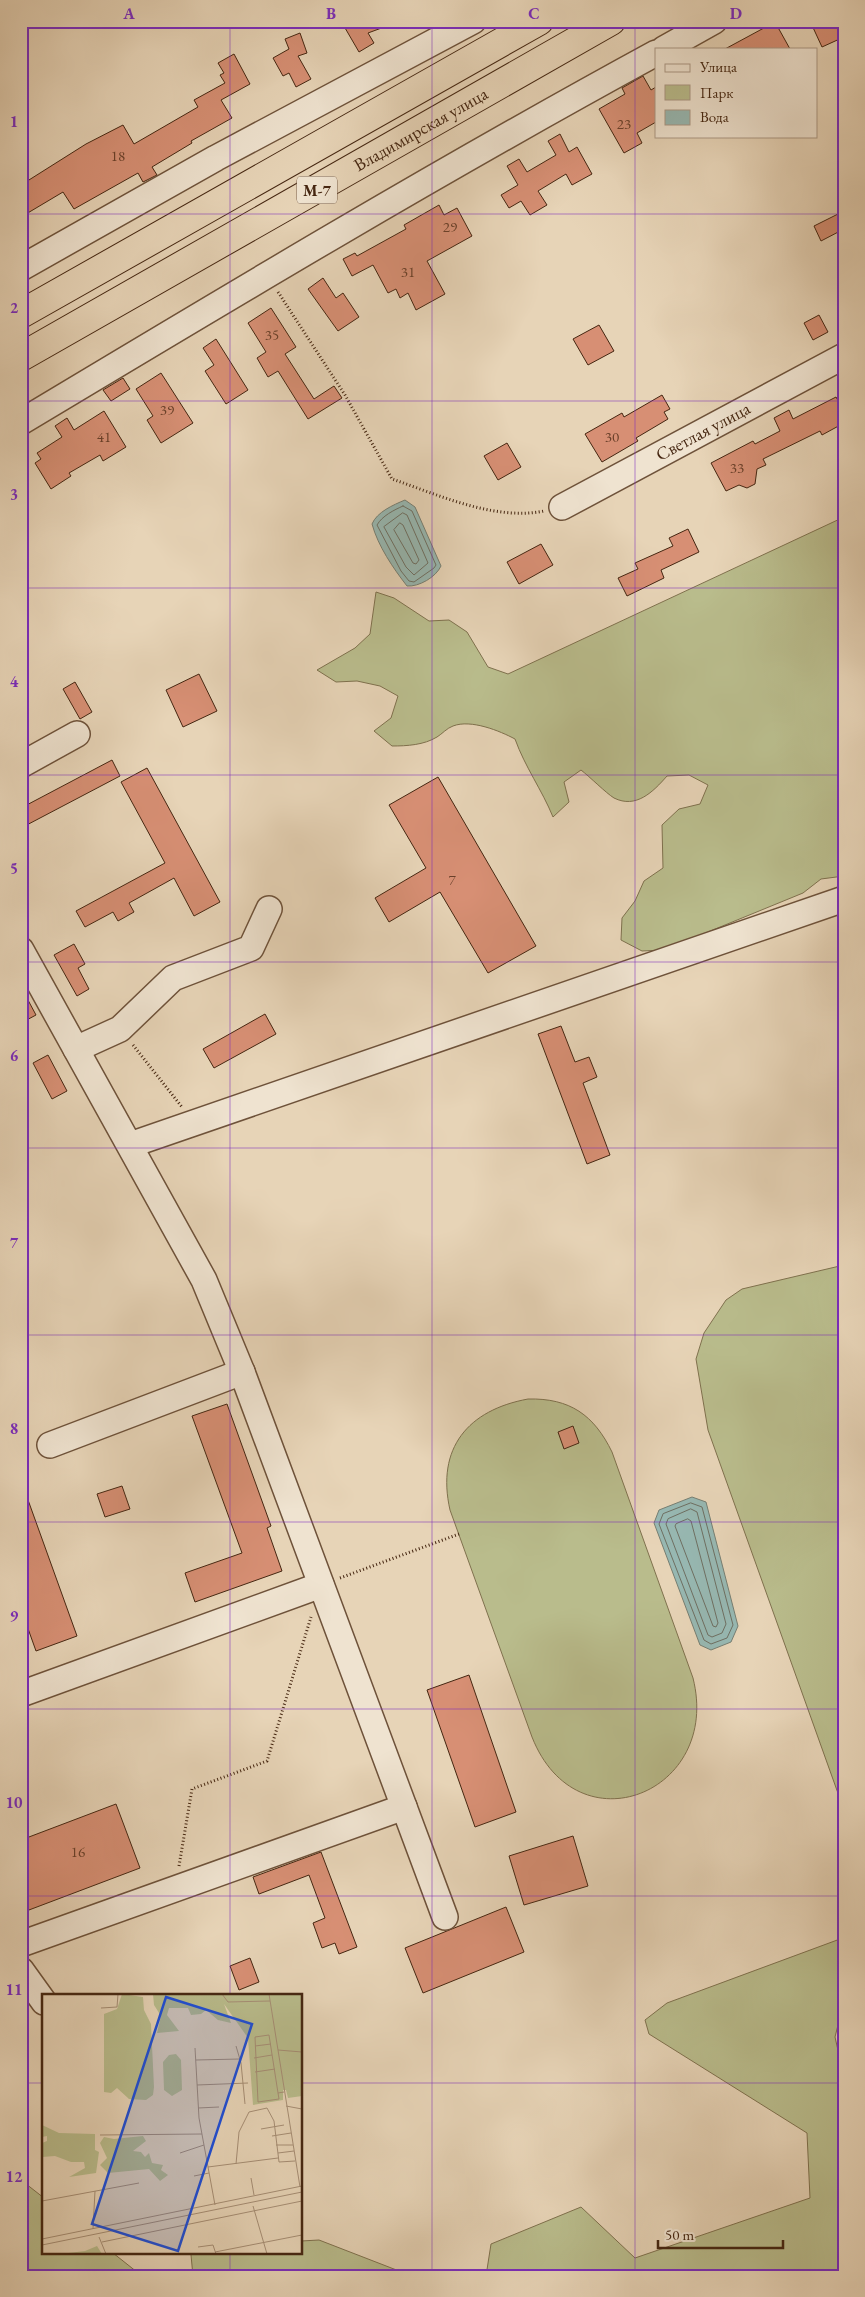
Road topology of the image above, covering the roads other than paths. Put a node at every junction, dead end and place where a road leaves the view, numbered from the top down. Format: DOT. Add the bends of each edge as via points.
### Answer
graph roads {
  1 [pos="473,21"];
  2 [pos="539,21"];
  3 [pos="611,21"];
  4 [pos="714,21"];
  5 [pos="666,48"];
  6 [pos="655,54"];
  7 [pos="21,268"];
  8 [pos="21,314"];
  9 [pos="844,356"];
  10 [pos="21,357"];
  11 [pos="21,422"];
  12 [pos="562,507"];
  13 [pos="77,734"];
  14 [pos="21,765"];
  15 [pos="844,899"];
  16 [pos="269,909"];
  17 [pos="21,950"];
  18 [pos="76,1049"];
  19 [pos="130,1145"];
  20 [pos="242,1372"];
  21 [pos="50,1445"];
  22 [pos="321,1585"];
  23 [pos="21,1694"];
  24 [pos="404,1808"];
  25 [pos="445,1916"];
  26 [pos="21,1944"];
  27 [pos="21,1970"];
  28 [pos="42,1999"];
  1 -- 7 [label="street" via="216,158"];
  2 -- 8 [label="highway, Владимирская улица / М-7"];
  3 -- 10 [label="highway, Владимирская улица / М-7"];
  4 -- 5 [label="street"];
  6 -- 11 [label="street" via="558,106"];
  9 -- 12 [label="street, Светлая улица"];
  13 -- 14 [label="street"];
  15 -- 19 [label="street"];
  16 -- 18 [label="street" via="251,948 173,978 120,1029"];
  17 -- 18 [label="street"];
  18 -- 19 [label="street"];
  19 -- 20 [label="street" via="204,1280"];
  20 -- 21 [label="street"];
  20 -- 22 [label="street"];
  22 -- 23 [label="street"];
  22 -- 24 [label="street"];
  24 -- 25 [label="street"];
  24 -- 26 [label="street"];
  27 -- 28 [label="street"];
}
